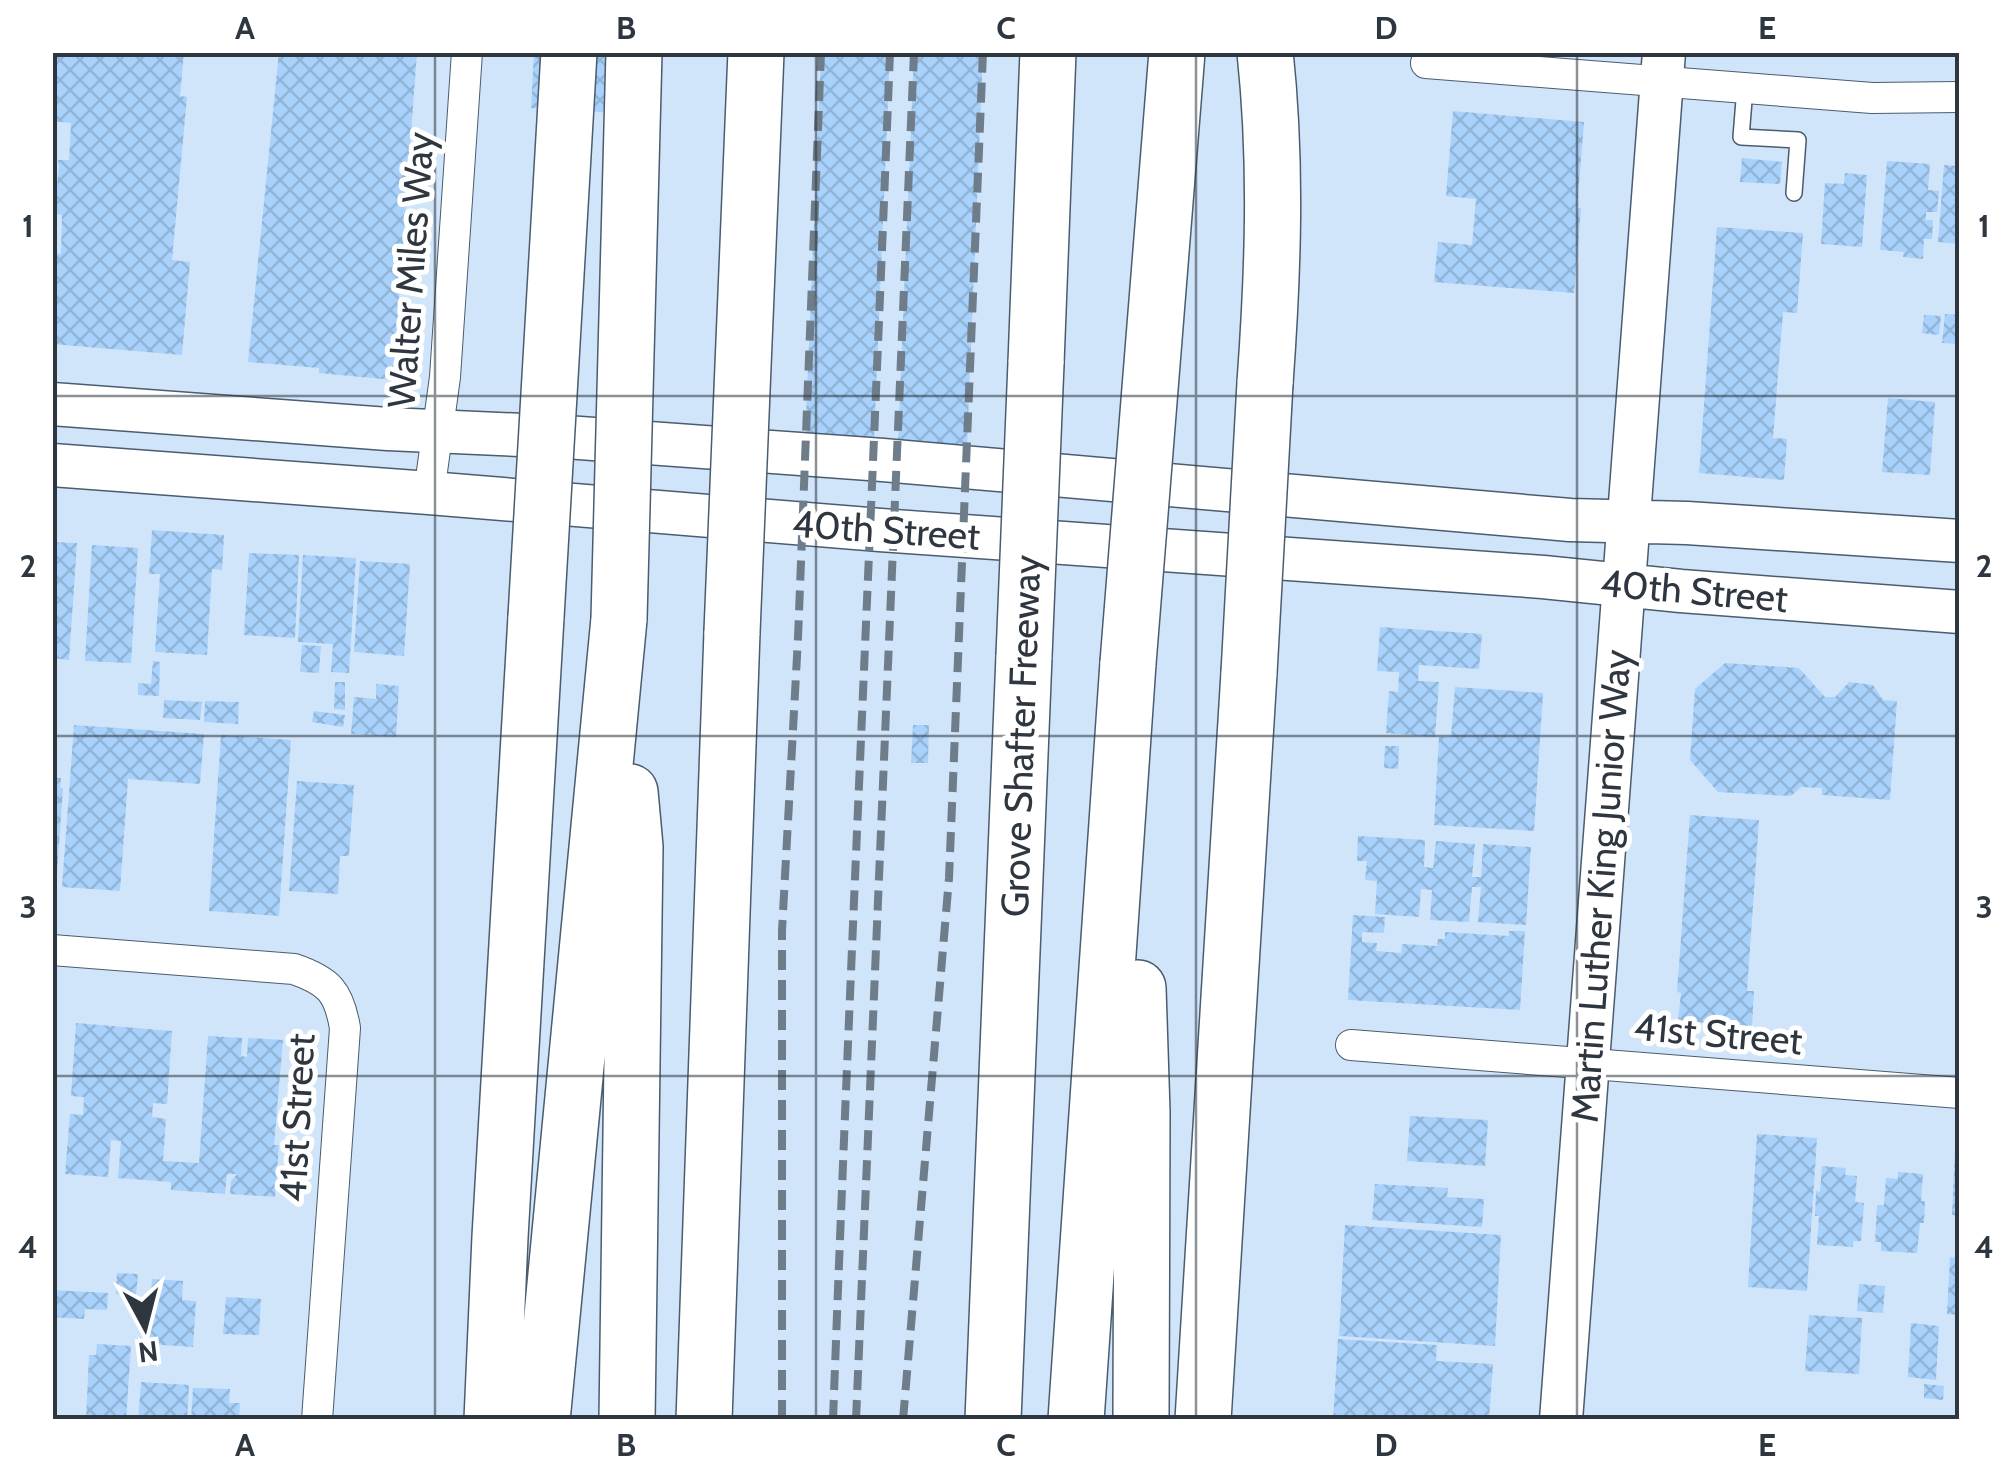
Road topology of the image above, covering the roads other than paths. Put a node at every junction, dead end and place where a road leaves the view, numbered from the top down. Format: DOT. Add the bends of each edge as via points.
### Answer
graph roads {
  1 [pos="467,52"];
  2 [pos="569,52"];
  3 [pos="634,52"];
  4 [pos="756,52"];
  5 [pos="1048,52"];
  6 [pos="1177,52"];
  7 [pos="1265,52"];
  8 [pos="1426,64"];
  9 [pos="1663,67"];
  10 [pos="1745,88"];
  11 [pos="1960,97"];
  12 [pos="1794,194"];
  13 [pos="52,404"];
  14 [pos="438,432"];
  15 [pos="52,465"];
  16 [pos="429,492"];
  17 [pos="1628,522"];
  18 [pos="1960,541"];
  19 [pos="1624,586"];
  20 [pos="1960,612"];
  21 [pos="618,629"];
  22 [pos="1128,663"];
  23 [pos="52,950"];
  24 [pos="1351,1045"];
  25 [pos="1588,1064"];
  26 [pos="1960,1093"];
  27 [pos="317,1420"];
  28 [pos="492,1420"];
  29 [pos="542,1420"];
  30 [pos="628,1420"];
  31 [pos="704,1420"];
  32 [pos="993,1420"];
  33 [pos="1076,1420"];
  34 [pos="1141,1420"];
  35 [pos="1204,1420"];
  36 [pos="1561,1420"];
  1 -- 14 [label="street, Walter Miles Way"];
  2 -- 28 [label="highway, bridge"];
  3 -- 21 [label="highway, bridge"];
  4 -- 31 [label="highway, bridge"];
  5 -- 32 [label="highway, Grove Shafter Freeway, bridge"];
  6 -- 22 [label="highway, bridge"];
  7 -- 35 [label="highway, bridge" via="1273,194 1266,383"];
  8 -- 9 [label="street"];
  9 -- 10 [label="street"];
  9 -- 17 [label="main road, Martin Luther King Junior Way"];
  10 -- 11 [label="street"];
  10 -- 12 [label="lane" via="1741,137 1798,140"];
  13 -- 14 [label="main road, 40th Street"];
  14 -- 16 [label="street, Walter Miles Way"];
  14 -- 17 [label="main road, 40th Street" via="865,459"];
  15 -- 16 [label="main road, 40th Street"];
  16 -- 19 [label="main road, 40th Street"];
  17 -- 18 [label="main road, 40th Street"];
  17 -- 19 [label="main road, Martin Luther King Junior Way"];
  19 -- 20 [label="main road, 40th Street"];
  19 -- 25 [label="main road, Martin Luther King Junior Way"];
  21 -- 29 [label="highway"];
  21 -- 30 [label="highway" via="634,847"];
  22 -- 33 [label="highway"];
  22 -- 34 [label="highway" via="1142,1112"];
  23 -- 27 [label="street, 41st Street" via="294,969 316,976 341,1005"];
  24 -- 25 [label="street, 41st Street"];
  25 -- 26 [label="street, 41st Street"];
  25 -- 36 [label="main road, Martin Luther King Junior Way"];
}
